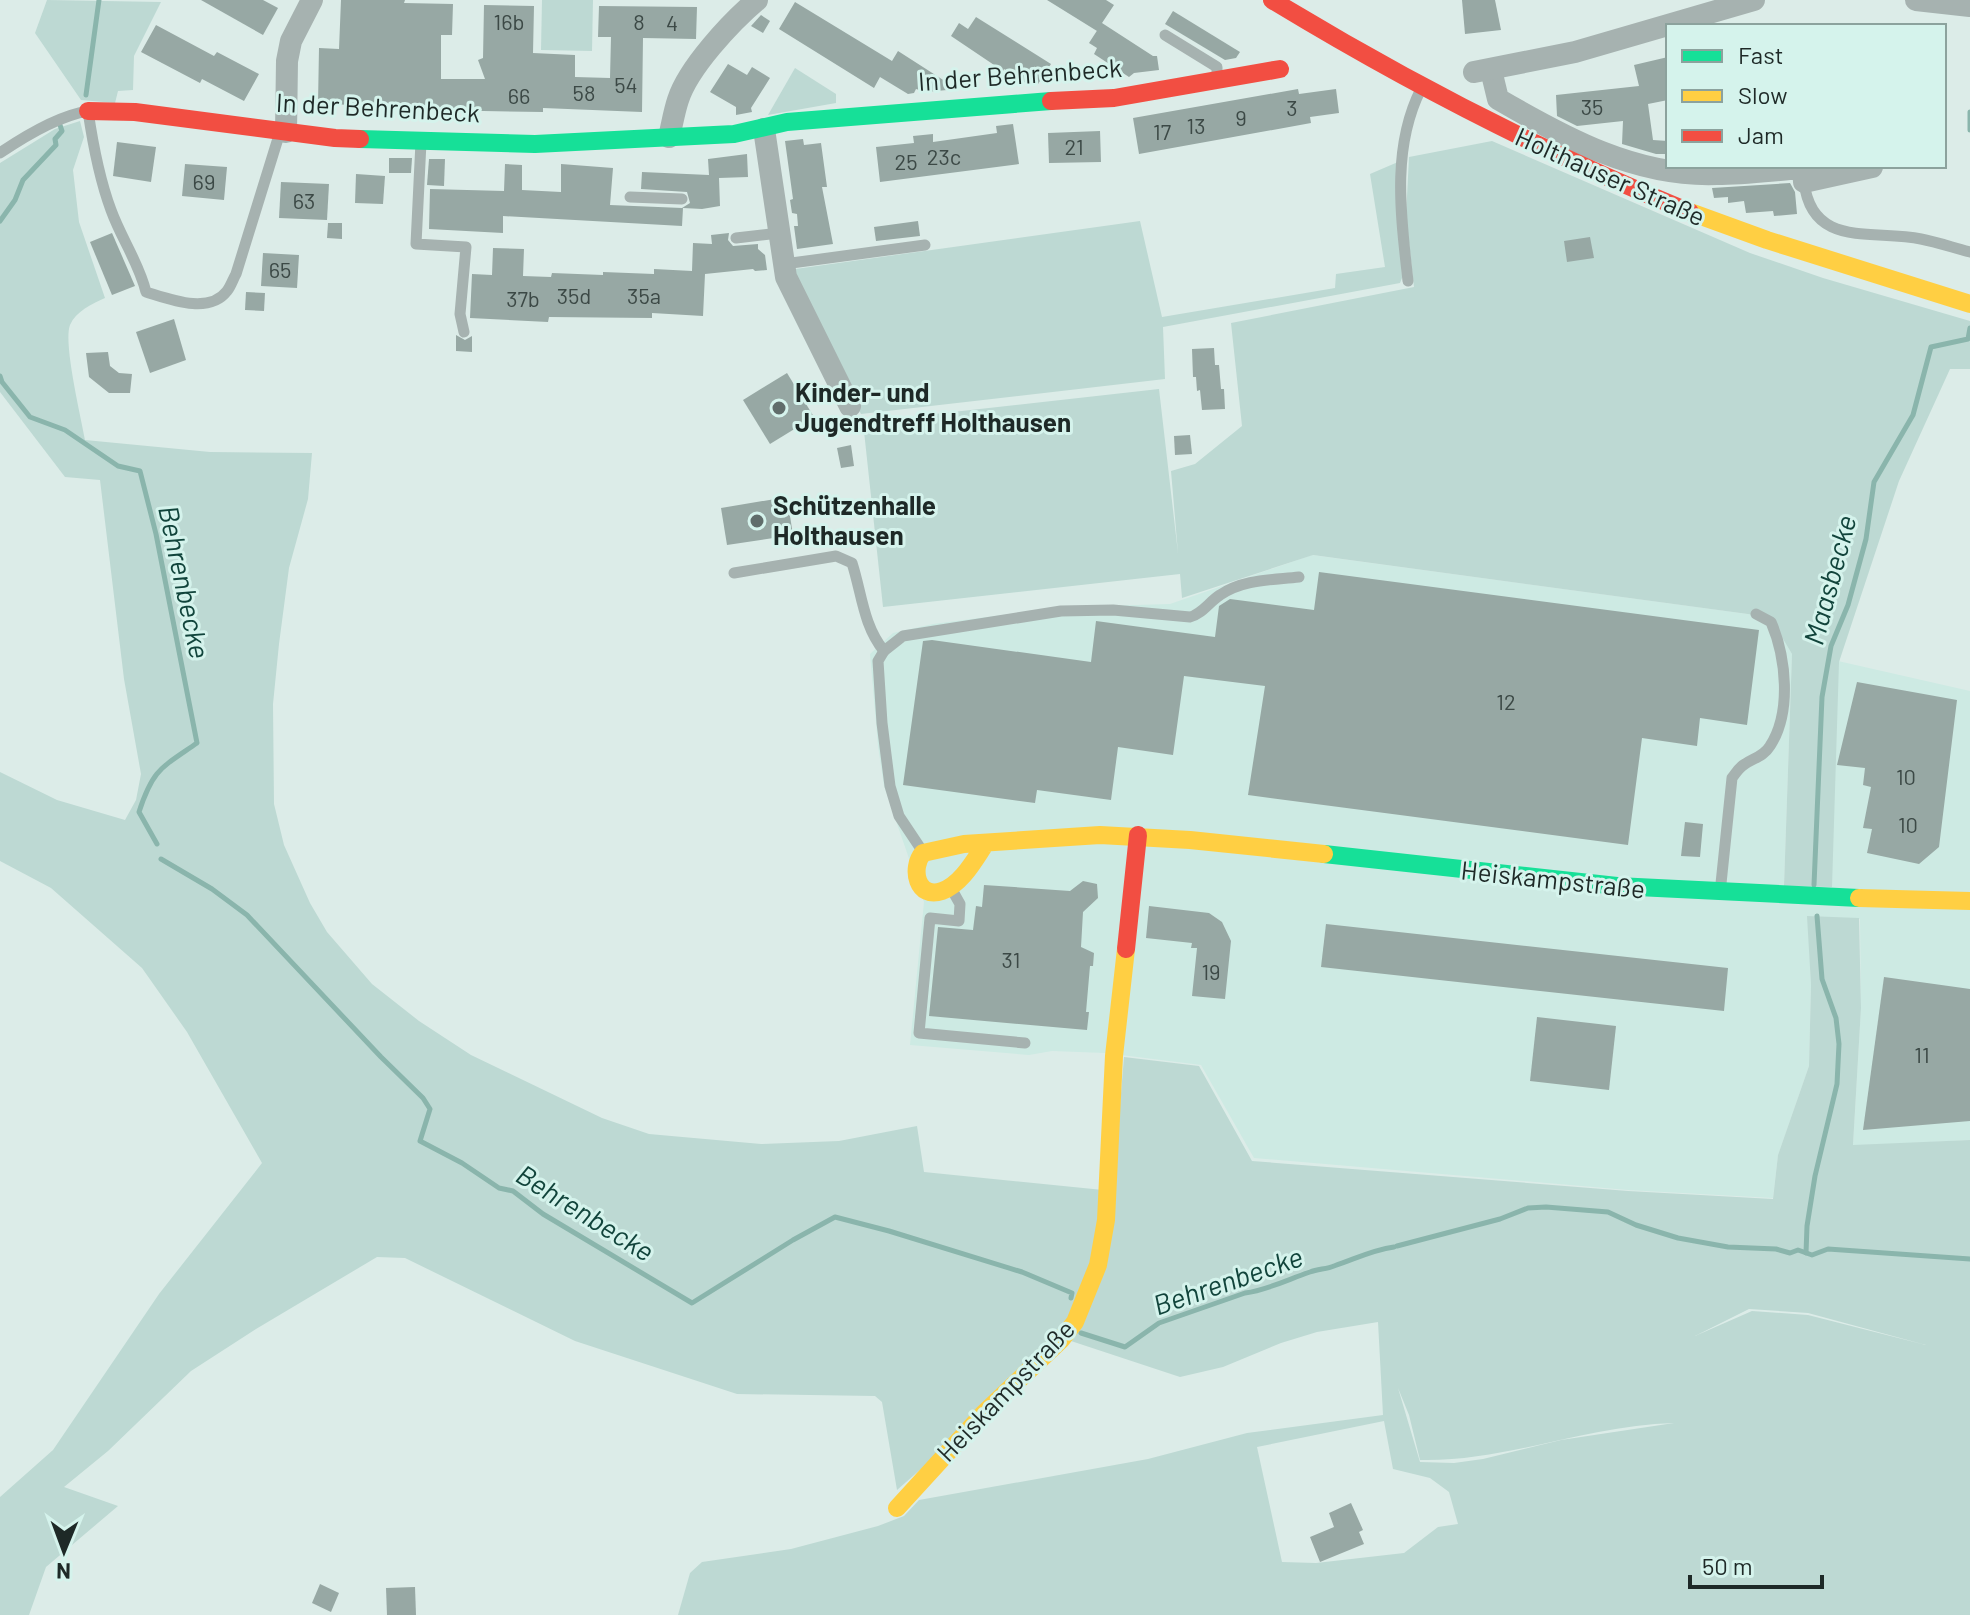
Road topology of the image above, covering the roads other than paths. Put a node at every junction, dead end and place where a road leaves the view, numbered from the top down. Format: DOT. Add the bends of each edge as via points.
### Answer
graph roads {
  1 [pos="312,0"];
  2 [pos="1272,0"];
  3 [pos="1754,0"];
  4 [pos="1916,0"];
  5 [pos="745,4"];
  6 [pos="1970,6"];
  7 [pos="1671,24"];
  8 [pos="1666,26"];
  9 [pos="1165,35"];
  10 [pos="1280,69"];
  11 [pos="1217,82"];
  12 [pos="1422,89"];
  13 [pos="88,111"];
  14 [pos="764,129"];
  15 [pos="283,132"];
  16 [pos="669,137"];
  17 [pos="421,142"];
  18 [pos="0,153"];
  19 [pos="1803,168"];
  20 [pos="1803,168"];
  21 [pos="1867,168"];
  22 [pos="1804,182"];
  23 [pos="630,197"];
  24 [pos="682,199"];
  25 [pos="779,233"];
  26 [pos="736,238"];
  27 [pos="925,245"];
  28 [pos="1970,252"];
  29 [pos="784,264"];
  30 [pos="1408,281"];
  31 [pos="1970,304"];
  32 [pos="464,332"];
  33 [pos="850,406"];
  34 [pos="734,573"];
  35 [pos="1299,577"];
  36 [pos="1756,614"];
  37 [pos="884,651"];
  38 [pos="1138,835"];
  39 [pos="986,843"];
  40 [pos="923,853"];
  41 [pos="950,888"];
  42 [pos="1720,894"];
  43 [pos="1970,901"];
  44 [pos="1025,1043"];
  45 [pos="897,1508"];
  1 -- 15 [label="street" via="291,41"];
  2 -- 12 [label="street, Holthauser Straße"];
  3 -- 7 [label="street"];
  4 -- 6 [label="street"];
  5 -- 16 [label="street" via="678,97"];
  8 -- 19 [label="street" via="1483,71 1498,99 1558,134 1627,163 1714,175"];
  9 -- 11 [label="lane" via="1217,67"];
  10 -- 11 [label="street, In der Behrenbeck"];
  11 -- 14 [label="street, In der Behrenbeck" via="1114,98 800,120"];
  12 -- 30 [label="lane" via="1405,135 1401,168"];
  12 -- 31 [label="street, Holthauser Straße" via="1708,221"];
  13 -- 15 [label="street, In der Behrenbeck" via="135,112"];
  13 -- 15 [label="lane" via="111,212 146,292 198,304 226,294 236,274"];
  13 -- 18 [label="lane, In der Behrenbeck"];
  14 -- 16 [label="street, In der Behrenbeck"];
  14 -- 25 [label="street"];
  15 -- 17 [label="street, In der Behrenbeck"];
  16 -- 17 [label="street, In der Behrenbeck" via="535,144"];
  17 -- 32 [label="lane" via="416,244 466,247 460,314"];
  20 -- 22 [label="street"];
  21 -- 22 [label="street"];
  22 -- 28 [label="lane" via="1816,217 1840,232 1920,238"];
  23 -- 24 [label="lane"];
  25 -- 26 [label="lane"];
  25 -- 29 [label="street"];
  27 -- 29 [label="lane"];
  29 -- 33 [label="street"];
  34 -- 37 [label="lane" via="844,558 852,563 864,614"];
  35 -- 37 [label="lane" via="1240,584 1190,617 1061,611 903,636"];
  36 -- 42 [label="lane" via="1771,622 1779,640 1783,709 1771,745 1732,778"];
  37 -- 40 [label="lane" via="878,661 890,786 899,816"];
  38 -- 39 [label="street, Heiskampstraße"];
  38 -- 42 [label="street, Heiskampstraße" via="1584,885"];
  38 -- 45 [label="street, Heiskampstraße" via="1098,1265 1075,1322 1061,1340 983,1414"];
  39 -- 40 [label="street, Heiskampstraße"];
  39 -- 41 [label="street"];
  40 -- 41 [label="street" via="916,865 918,882 932,893"];
  41 -- 44 [label="lane" via="960,904 959,921 930,918 919,1033"];
  42 -- 43 [label="street, Heiskampstraße"];
}
